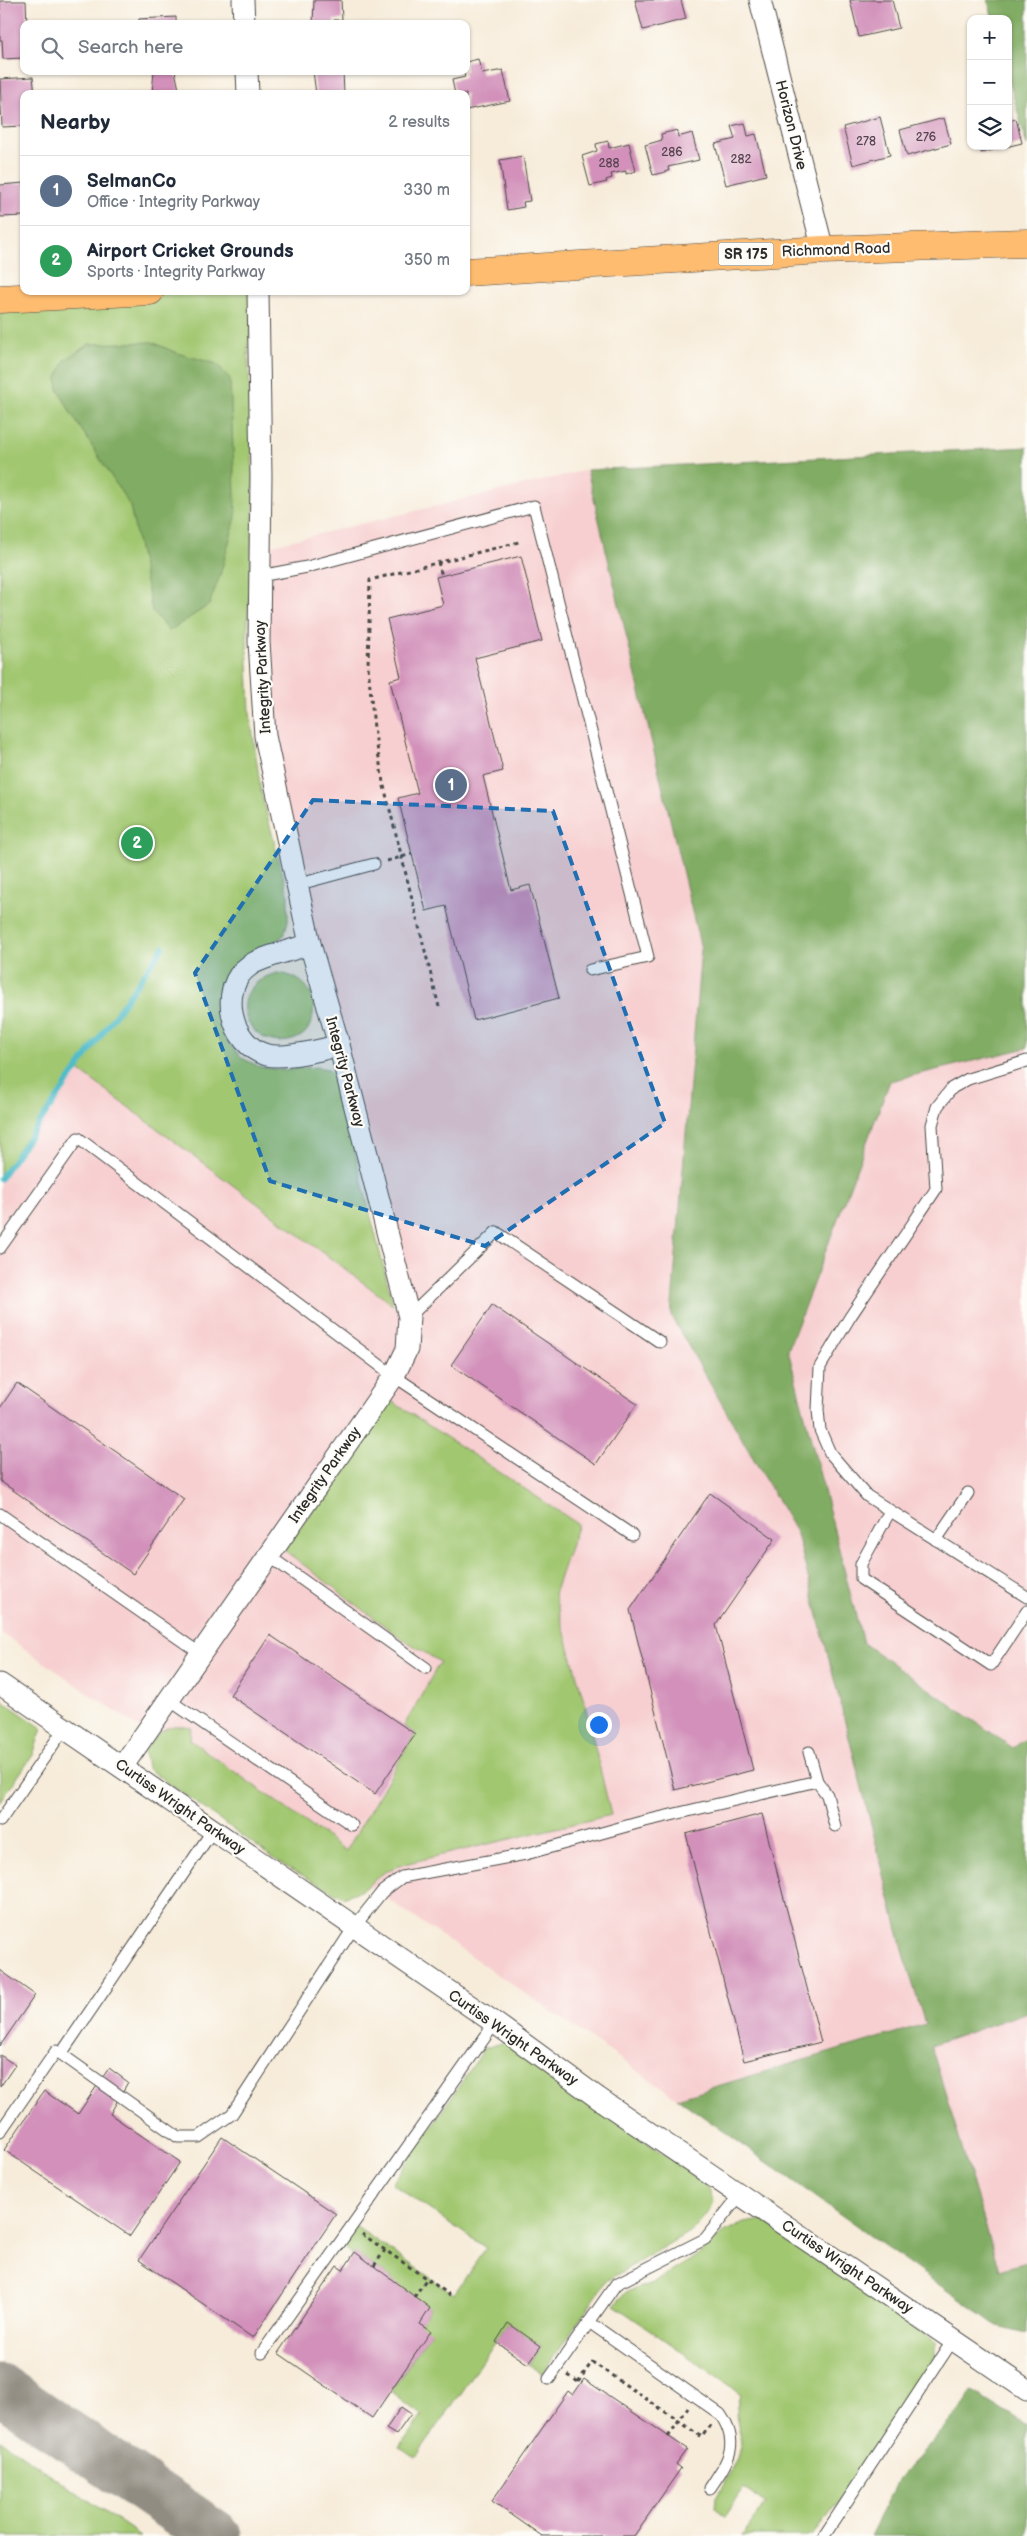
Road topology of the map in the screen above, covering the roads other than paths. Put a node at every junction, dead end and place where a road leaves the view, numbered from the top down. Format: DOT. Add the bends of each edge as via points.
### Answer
graph roads {
  1 [pos="243,0"];
  2 [pos="760,0"];
  3 [pos="244,20"];
  4 [pos="246,75"];
  5 [pos="248,90"];
  6 [pos="1027,243"];
  7 [pos="823,250"];
  8 [pos="470,272"];
  9 [pos="75,295"];
  10 [pos="258,295"];
  11 [pos="0,299"];
  12 [pos="260,576"];
  13 [pos="374,864"];
  14 [pos="296,885"];
  15 [pos="310,944"];
  16 [pos="590,970"];
  17 [pos="339,1045"];
  18 [pos="1027,1061"];
  19 [pos="0,1248"];
  20 [pos="409,1317"];
  21 [pos="660,1342"];
  22 [pos="394,1376"];
  23 [pos="968,1493"];
  24 [pos="890,1511"];
  25 [pos="0,1514"];
  26 [pos="632,1536"];
  27 [pos="936,1540"];
  28 [pos="269,1556"];
  29 [pos="1027,1597"];
  30 [pos="1027,1611"];
  31 [pos="201,1654"];
  32 [pos="426,1668"];
  33 [pos="0,1684"];
  34 [pos="169,1700"];
  35 [pos="64,1729"];
  36 [pos="809,1752"];
  37 [pos="122,1767"];
  38 [pos="816,1781"];
  39 [pos="0,1821"];
  40 [pos="352,1825"];
  41 [pos="835,1826"];
  42 [pos="213,1830"];
  43 [pos="354,1927"];
  44 [pos="495,2022"];
  45 [pos="61,2054"];
  46 [pos="0,2132"];
  47 [pos="740,2194"];
  48 [pos="589,2322"];
  49 [pos="953,2340"];
  50 [pos="262,2353"];
  51 [pos="549,2379"];
  52 [pos="1027,2390"];
  53 [pos="710,2488"];
  54 [pos="824,2536"];
  1 -- 3 [label="street"];
  2 -- 7 [label="street, Horizon Drive"];
  4 -- 5 [label="street"];
  6 -- 7 [label="main road, Richmond Road / SR 175"];
  7 -- 8 [label="main road, Richmond Road / SR 175"];
  9 -- 11 [label="main road"];
  10 -- 12 [label="street, Integrity Parkway"];
  12 -- 14 [label="street, Integrity Parkway" via="259,642 265,736"];
  12 -- 16 [label="lane" via="307,567 534,506 648,957"];
  13 -- 14 [label="lane"];
  14 -- 15 [label="street, Integrity Parkway"];
  15 -- 17 [label="street, Integrity Parkway"];
  15 -- 17 [label="street" via="249,966 235,980 230,1003 234,1024 245,1044 268,1055 318,1051"];
  17 -- 20 [label="street, Integrity Parkway"];
  18 -- 24 [label="lane" via="968,1079 952,1088 937,1107 932,1126 936,1189 820,1367 820,1430 830,1453 867,1496"];
  19 -- 22 [label="lane" via="78,1138"];
  20 -- 21 [label="lane" via="496,1232"];
  20 -- 22 [label="street, Integrity Parkway" via="407,1349"];
  22 -- 26 [label="lane"];
  22 -- 28 [label="street, Integrity Parkway"];
  23 -- 27 [label="lane"];
  24 -- 27 [label="lane"];
  24 -- 30 [label="lane" via="861,1564 861,1579 991,1665"];
  25 -- 31 [label="lane"];
  27 -- 29 [label="lane"];
  28 -- 31 [label="street, Integrity Parkway"];
  28 -- 32 [label="lane"];
  31 -- 34 [label="street, Integrity Parkway"];
  33 -- 35 [label="street, Curtiss Wright Parkway"];
  34 -- 37 [label="street, Integrity Parkway"];
  34 -- 40 [label="lane"];
  35 -- 37 [label="street, Curtiss Wright Parkway"];
  35 -- 39 [label="lane"];
  36 -- 38 [label="lane"];
  37 -- 42 [label="street, Curtiss Wright Parkway"];
  38 -- 41 [label="lane" via="827,1795"];
  38 -- 43 [label="lane" via="641,1822 526,1854 402,1877 382,1892"];
  42 -- 43 [label="street, Curtiss Wright Parkway"];
  42 -- 45 [label="lane"];
  43 -- 44 [label="street, Curtiss Wright Parkway"];
  43 -- 45 [label="lane" via="232,2114 199,2137 178,2137"];
  44 -- 47 [label="street, Curtiss Wright Parkway" via="598,2098"];
  44 -- 50 [label="lane"];
  45 -- 46 [label="lane" via="56,2050"];
  47 -- 48 [label="lane" via="705,2239 616,2284"];
  47 -- 49 [label="street, Curtiss Wright Parkway"];
  48 -- 51 [label="lane"];
  48 -- 53 [label="lane" via="720,2414 732,2439 729,2457"];
  49 -- 52 [label="street, Curtiss Wright Parkway"];
  49 -- 54 [label="lane"];
}
